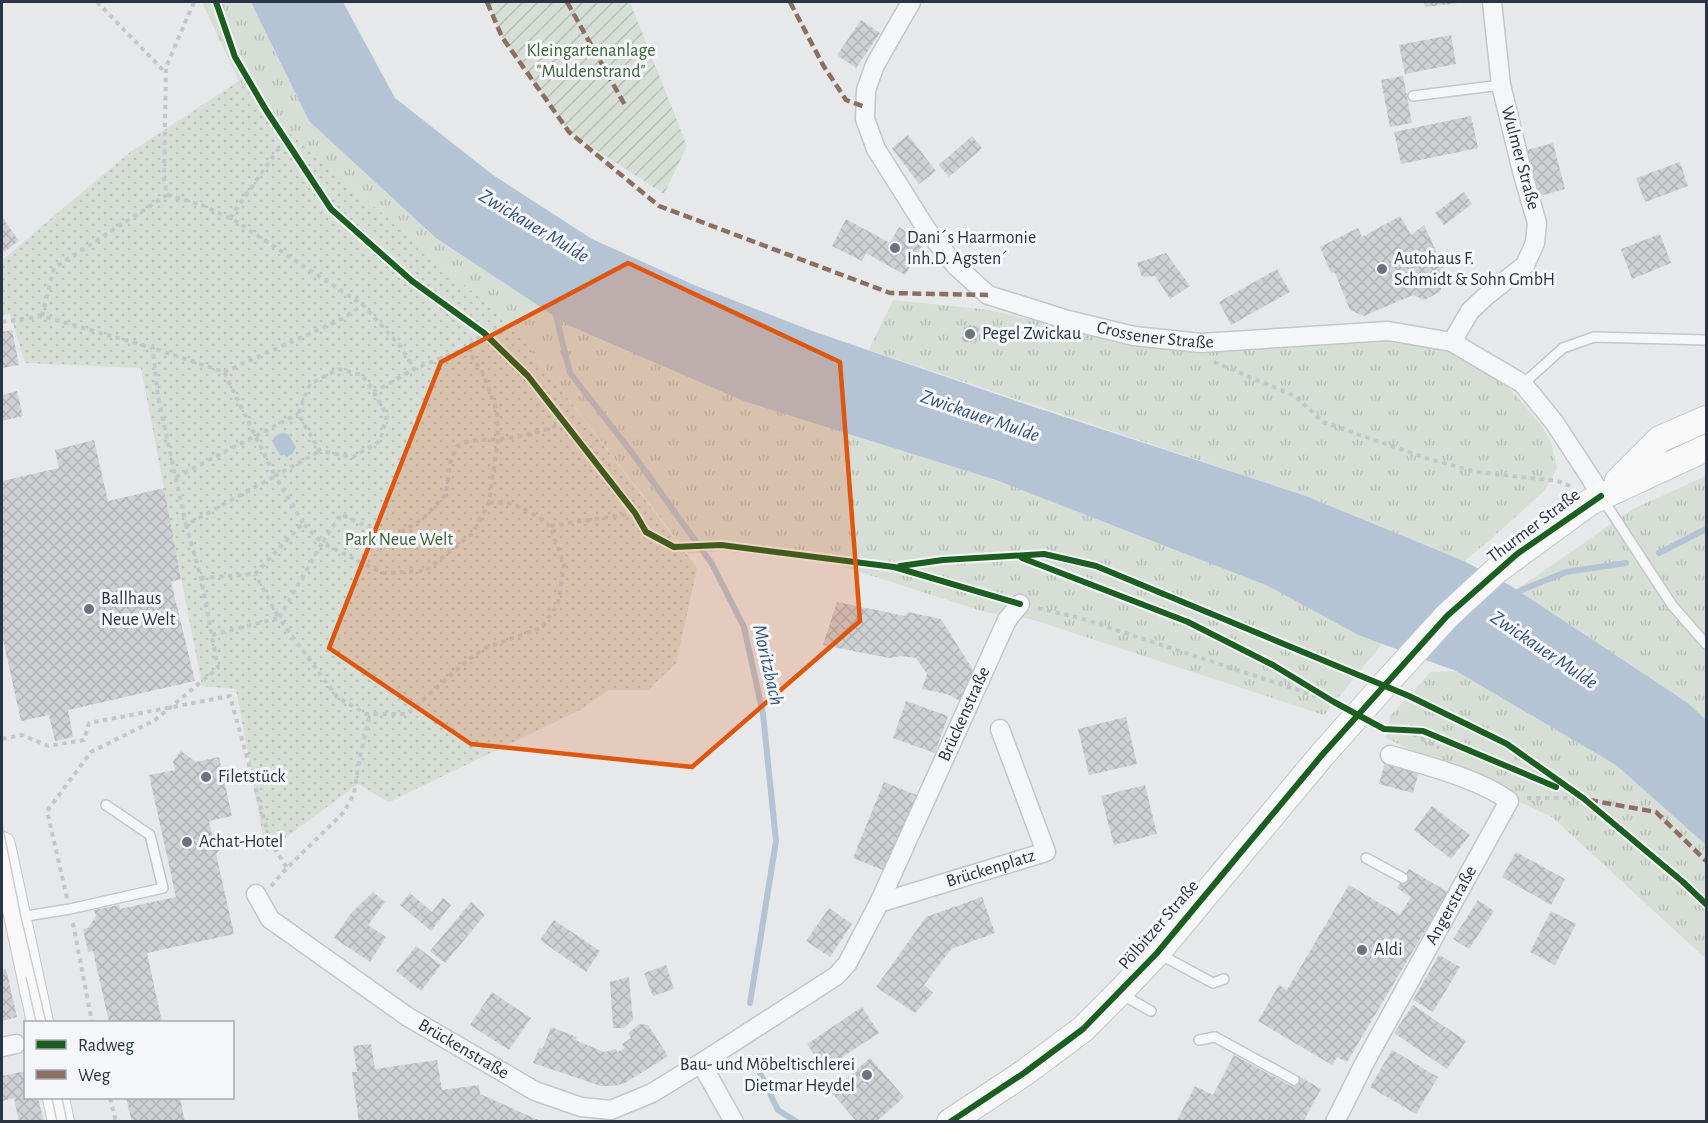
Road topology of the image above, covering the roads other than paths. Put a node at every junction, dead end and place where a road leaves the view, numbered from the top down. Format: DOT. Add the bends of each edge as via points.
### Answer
graph roads {
  1 [pos="911,2"];
  2 [pos="1492,2"];
  3 [pos="1501,85"];
  4 [pos="1413,96"];
  5 [pos="1707,340"];
  6 [pos="1452,342"];
  7 [pos="1523,384"];
  8 [pos="1707,419"];
  9 [pos="1707,447"];
  10 [pos="1594,493"];
  11 [pos="1020,604"];
  12 [pos="1707,644"];
  13 [pos="1359,715"];
  14 [pos="1000,729"];
  15 [pos="1390,755"];
  16 [pos="106,806"];
  17 [pos="2,845"];
  18 [pos="1366,858"];
  19 [pos="1403,878"];
  20 [pos="256,894"];
  21 [pos="879,903"];
  22 [pos="18,918"];
  23 [pos="1157,953"];
  24 [pos="1224,979"];
  25 [pos="1119,993"];
  26 [pos="1151,1011"];
  27 [pos="40,1021"];
  28 [pos="1199,1040"];
  29 [pos="701,1063"];
  30 [pos="1294,1080"];
  31 [pos="56,1099"];
  32 [pos="62,1122"];
  33 [pos="734,1122"];
  34 [pos="950,1122"];
  35 [pos="1335,1122"];
  1 -- 6 [label="street, Crossener Straße" via="875,65 866,90 864,119 876,149 927,230 956,266 988,295 1134,336 1201,343 1388,332"];
  2 -- 3 [label="street, Wulmer Straße"];
  3 -- 4 [label="lane, Wulmer Straße"];
  3 -- 6 [label="street, Wulmer Straße" via="1537,223 1535,243 1525,265 1470,311"];
  5 -- 7 [label="lane" via="1594,337 1563,348"];
  6 -- 7 [label="street, Crossener Straße"];
  7 -- 10 [label="street, Crossener Straße" via="1592,480"];
  8 -- 10 [label="street, Thurmer Straße" via="1660,439"];
  9 -- 10 [label="street, Thurmer Straße"];
  10 -- 12 [label="lane" via="1672,605"];
  10 -- 13 [label="street, Thurmer Straße" via="1447,616"];
  11 -- 21 [label="street, Brückenstraße" via="1007,620"];
  13 -- 23 [label="street, Pölbitzer Straße"];
  14 -- 21 [label="street, Brückenplatz" via="1046,852"];
  15 -- 35 [label="street, Angerstraße" via="1474,783 1509,801"];
  16 -- 22 [label="lane" via="150,835 163,888"];
  17 -- 22 [label="street"];
  18 -- 19 [label="lane"];
  20 -- 29 [label="street, Brückenstraße" via="270,919 408,1017 535,1091 581,1107 611,1110 652,1093"];
  21 -- 29 [label="street, Brückenstraße" via="847,964 836,976"];
  22 -- 27 [label="street"];
  23 -- 24 [label="lane" via="1213,983"];
  23 -- 25 [label="street, Pölbitzer Straße"];
  25 -- 26 [label="lane"];
  25 -- 34 [label="street, Pölbitzer Straße" via="1083,1029"];
  28 -- 30 [label="lane" via="1215,1037"];
  29 -- 33 [label="street"];
  31 -- 32 [label="street"];
}
